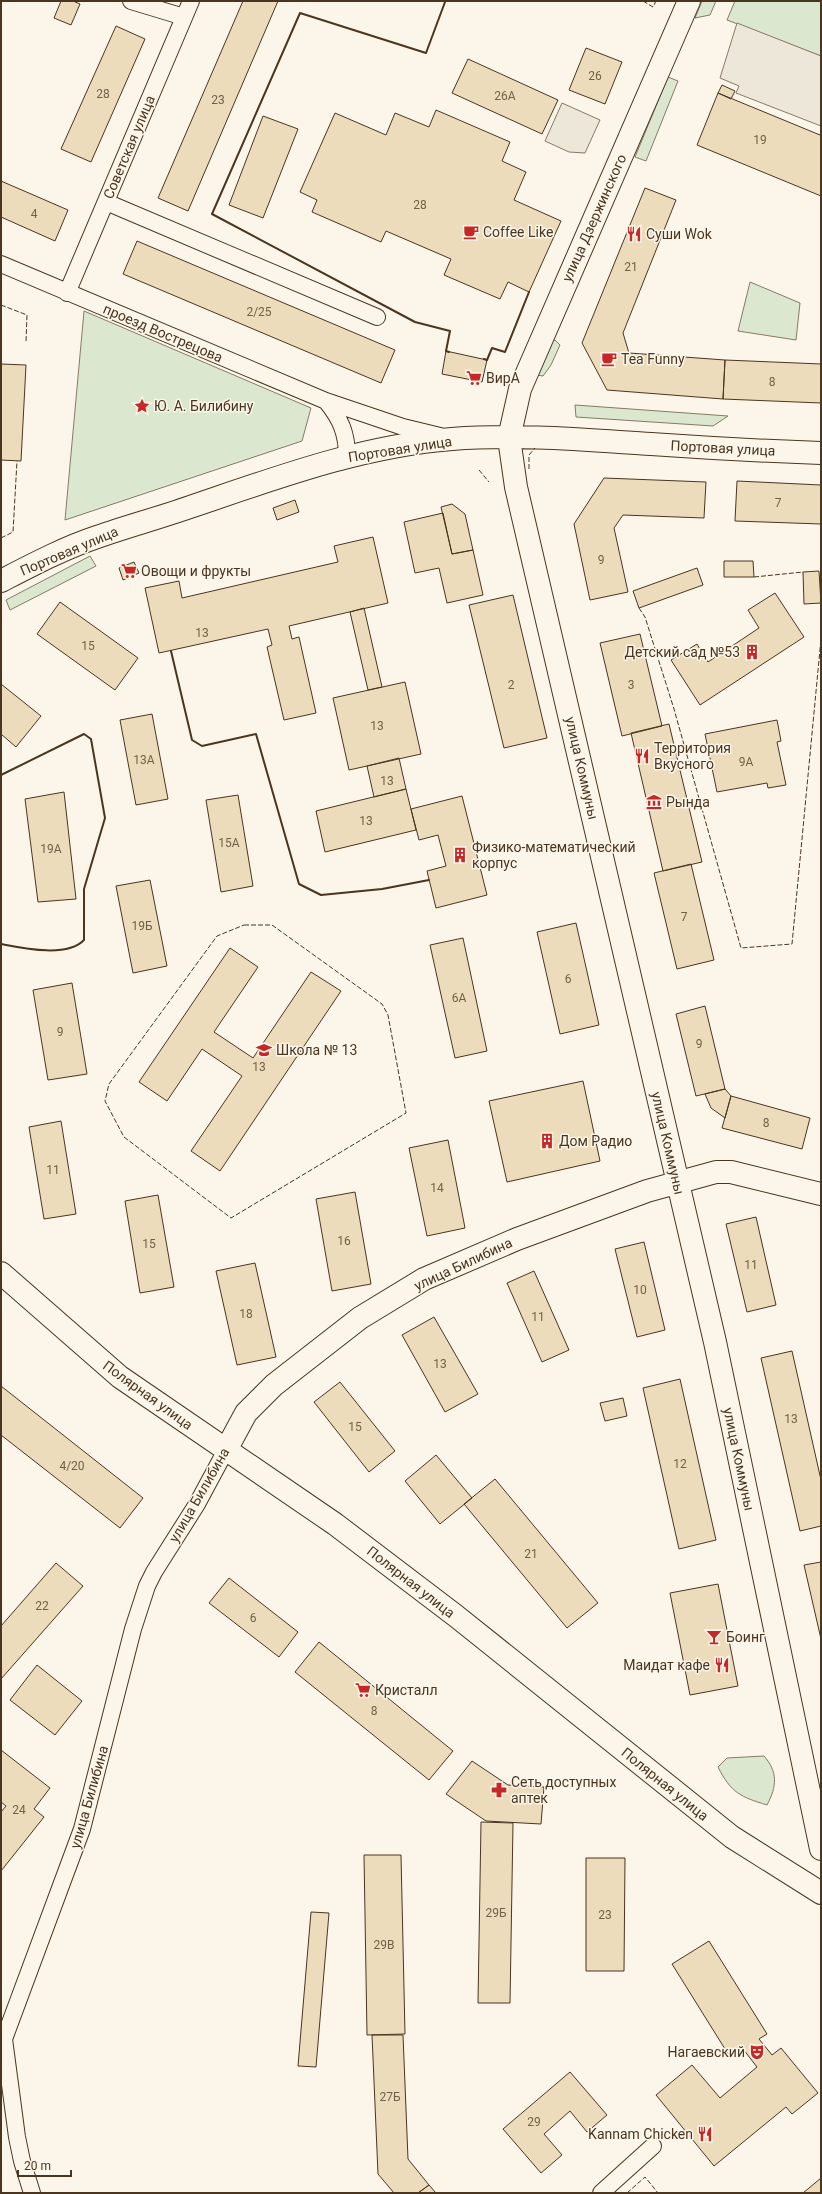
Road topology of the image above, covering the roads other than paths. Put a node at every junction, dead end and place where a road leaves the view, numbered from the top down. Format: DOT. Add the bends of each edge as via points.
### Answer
graph roads {
  1 [pos="130,1"];
  2 [pos="191,1"];
  3 [pos="689,1"];
  4 [pos="184,17"];
  5 [pos="106,202"];
  6 [pos="1,264"];
  7 [pos="67,293"];
  8 [pos="377,317"];
  9 [pos="326,401"];
  10 [pos="509,438"];
  11 [pos="452,439"];
  12 [pos="821,452"];
  13 [pos="347,457"];
  14 [pos="1,582"];
  15 [pos="678,1182"];
  16 [pos="821,1194"];
  17 [pos="1,1273"];
  18 [pos="226,1450"];
  19 [pos="821,1849"];
  20 [pos="821,1893"];
  21 [pos="2,2039"];
  22 [pos="653,2146"];
  23 [pos="32,2193"];
  24 [pos="601,2193"];
  1 -- 4 [label="street"];
  2 -- 4 [label="street, Советская улица"];
  3 -- 10 [label="street, улица Дзержинского" via="520,389"];
  4 -- 5 [label="street, Советская улица"];
  5 -- 7 [label="street, Советская улица"];
  5 -- 8 [label="street"];
  6 -- 7 [label="street, проезд Вострецова"];
  7 -- 9 [label="street, проезд Вострецова"];
  9 -- 11 [label="street, проезд Вострецова" via="403,427"];
  9 -- 13 [label="street" via="342,424 347,441"];
  10 -- 11 [label="street, Портовая улица"];
  10 -- 12 [label="street, Портовая улица" via="575,439 728,450"];
  10 -- 15 [label="street, улица Коммуны" via="516,487"];
  11 -- 13 [label="street, Портовая улица"];
  13 -- 14 [label="street, Портовая улица" via="97,536"];
  15 -- 16 [label="street, улица Билибина" via="723,1171"];
  15 -- 18 [label="street, улица Билибина" via="517,1238 424,1279 360,1318 274,1385 246,1413"];
  15 -- 19 [label="street, улица Коммуны" via="715,1342"];
  17 -- 18 [label="street, Полярная улица" via="120,1377"];
  18 -- 20 [label="street, Полярная улица" via="335,1524 408,1579 732,1837"];
  18 -- 21 [label="street, улица Билибина" via="197,1504 147,1586 133,1629 82,1829"];
  21 -- 23 [label="street, улица Билибина" via="18,2143"];
  22 -- 24 [label="street"];
}
